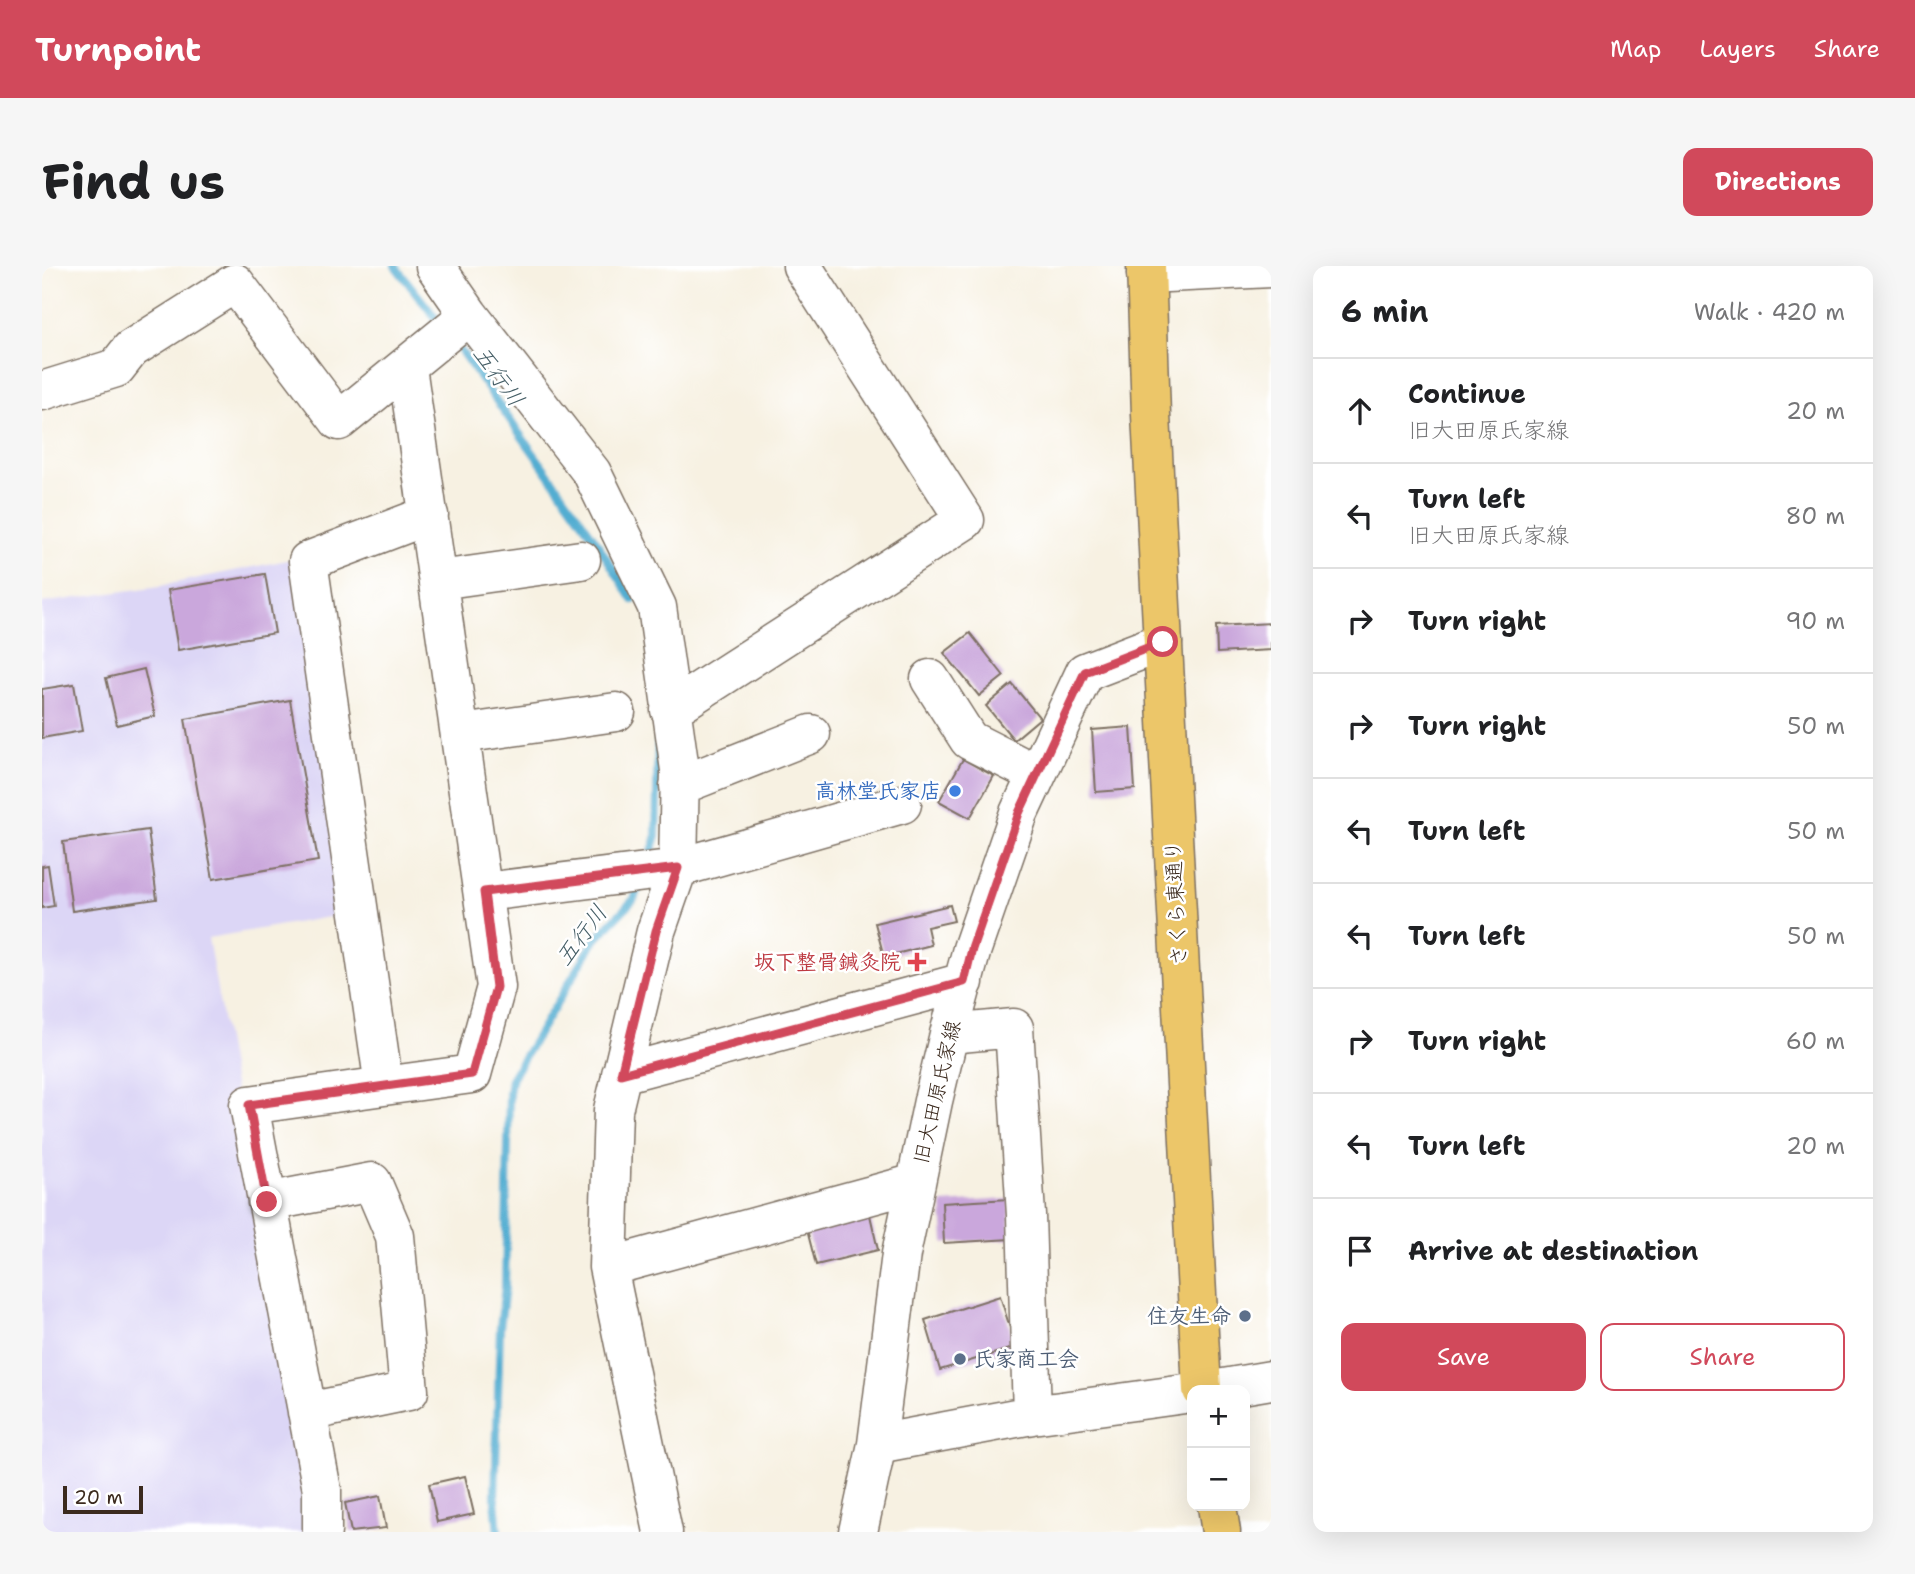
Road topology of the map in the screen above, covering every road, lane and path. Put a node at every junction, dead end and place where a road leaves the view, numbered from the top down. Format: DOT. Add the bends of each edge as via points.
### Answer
graph roads {
  1 [pos="435,266"];
  2 [pos="802,266"];
  3 [pos="1271,268"];
  4 [pos="1146,270"];
  5 [pos="231,274"];
  6 [pos="469,314"];
  7 [pos="407,367"];
  8 [pos="42,391"];
  9 [pos="429,515"];
  10 [pos="581,560"];
  11 [pos="439,580"];
  12 [pos="1163,642"];
  13 [pos="930,679"];
  14 [pos="670,710"];
  15 [pos="616,712"];
  16 [pos="461,734"];
  17 [pos="811,734"];
  18 [pos="1036,774"];
  19 [pos="679,786"];
  20 [pos="902,804"];
  21 [pos="678,868"];
  22 [pos="484,892"];
  23 [pos="964,982"];
  24 [pos="949,1034"];
  25 [pos="621,1074"];
  26 [pos="384,1086"];
  27 [pos="916,1183"];
  28 [pos="267,1202"];
  29 [pos="608,1267"];
  30 [pos="1271,1380"];
  31 [pos="1202,1385"];
  32 [pos="1242,1385"];
  33 [pos="1187,1394"];
  34 [pos="307,1412"];
  35 [pos="1032,1415"];
  36 [pos="877,1444"];
  37 [pos="1218,1511"];
  38 [pos="322,1532"];
  39 [pos="663,1532"];
  40 [pos="858,1532"];
  41 [pos="1221,1532"];
  1 -- 6 [label="street"];
  2 -- 14 [label="street" via="965,520"];
  3 -- 4 [label="street"];
  4 -- 12 [label="main road, さくら東通り"];
  5 -- 7 [label="street" via="339,421"];
  5 -- 8 [label="street" via="131,349 116,368"];
  6 -- 7 [label="street"];
  6 -- 14 [label="street" via="592,473 657,607"];
  7 -- 9 [label="street"];
  9 -- 11 [label="street"];
  9 -- 26 [label="street" via="308,561"];
  10 -- 11 [label="street"];
  11 -- 16 [label="street"];
  12 -- 18 [label="street, 旧大田原氏家線" via="1085,672"];
  12 -- 31 [label="main road, さくら東通り"];
  13 -- 18 [label="street" via="969,740"];
  14 -- 19 [label="street"];
  15 -- 16 [label="street"];
  16 -- 22 [label="street"];
  17 -- 19 [label="street"];
  18 -- 23 [label="street, 旧大田原氏家線" via="1014,825"];
  19 -- 21 [label="street"];
  20 -- 21 [label="street"];
  21 -- 22 [label="street"];
  21 -- 25 [label="street" via="656,931"];
  22 -- 26 [label="street" via="496,987 472,1074"];
  23 -- 24 [label="street, 旧大田原氏家線"];
  23 -- 25 [label="street"];
  24 -- 27 [label="street, 旧大田原氏家線"];
  24 -- 35 [label="street" via="1014,1028"];
  25 -- 29 [label="street" via="613,1110"];
  26 -- 28 [label="street" via="249,1105"];
  27 -- 29 [label="street"];
  27 -- 36 [label="street, 旧大田原氏家線" via="901,1254"];
  28 -- 34 [label="street"];
  28 -- 34 [label="street" via="372,1182 395,1236 409,1391"];
  29 -- 39 [label="street"];
  30 -- 32 [label="street"];
  33 -- 35 [label="street"];
  34 -- 38 [label="street" via="322,1490"];
  35 -- 36 [label="street"];
  36 -- 40 [label="street, 旧大田原氏家線"];
  37 -- 41 [label="main road"];
}
